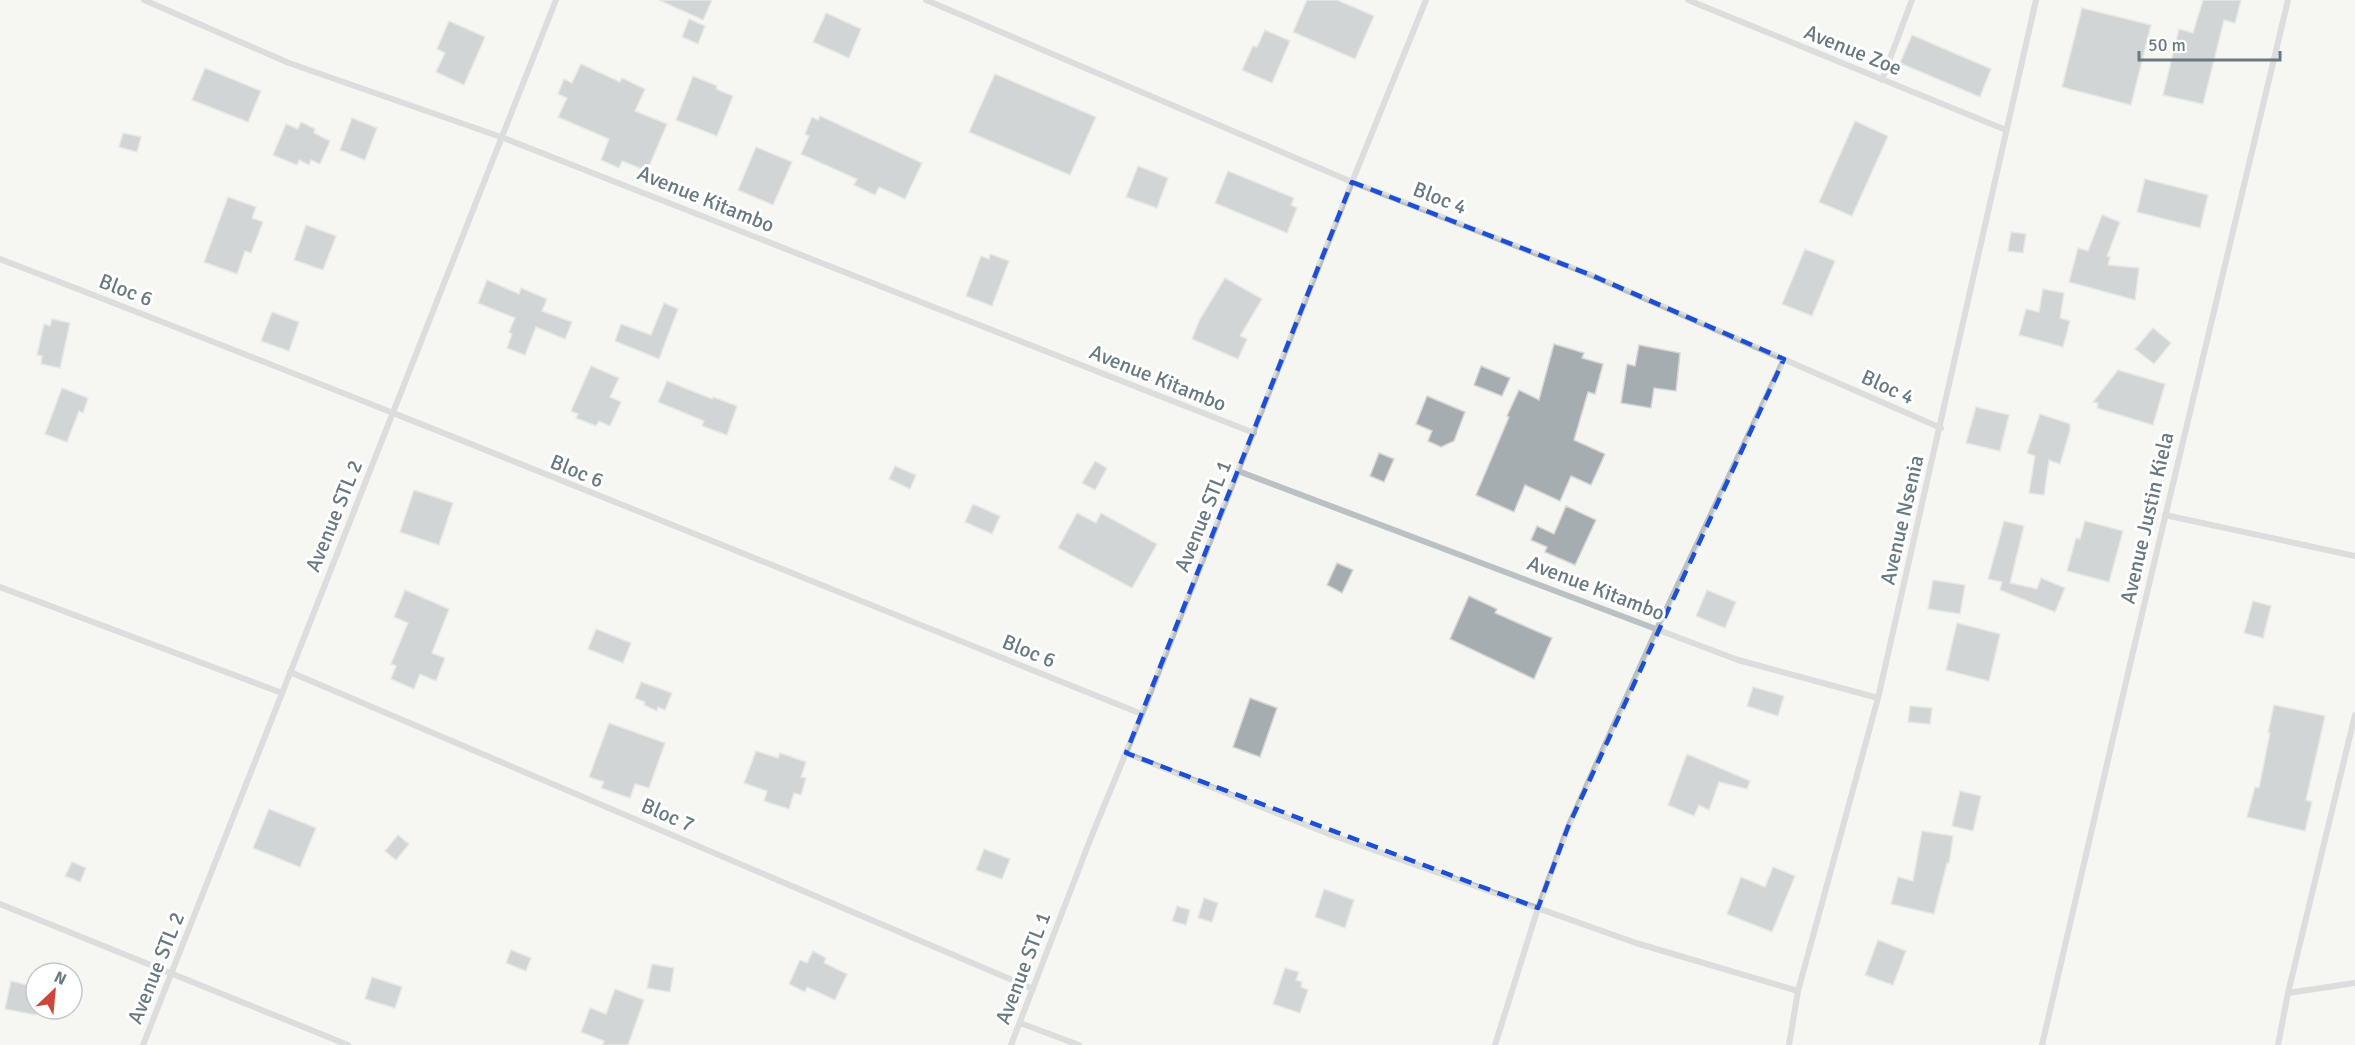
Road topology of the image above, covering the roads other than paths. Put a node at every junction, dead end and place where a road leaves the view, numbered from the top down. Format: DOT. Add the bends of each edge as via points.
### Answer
graph roads {
  1 [pos="144,0"];
  2 [pos="556,0"];
  3 [pos="926,0"];
  4 [pos="1426,0"];
  5 [pos="1688,0"];
  6 [pos="1912,0"];
  7 [pos="2036,0"];
  8 [pos="2288,0"];
  9 [pos="1882,80"];
  10 [pos="2006,130"];
  11 [pos="501,137"];
  12 [pos="1352,182"];
  13 [pos="0,259"];
  14 [pos="1784,360"];
  15 [pos="393,415"];
  16 [pos="1941,428"];
  17 [pos="1254,433"];
  18 [pos="1238,471"];
  19 [pos="2165,515"];
  20 [pos="2355,556"];
  21 [pos="0,587"];
  22 [pos="1657,629"];
  23 [pos="290,672"];
  24 [pos="282,693"];
  25 [pos="1878,698"];
  26 [pos="1142,714"];
  27 [pos="2355,715"];
  28 [pos="1126,753"];
  29 [pos="0,904"];
  30 [pos="1538,908"];
  31 [pos="172,975"];
  32 [pos="2355,983"];
  33 [pos="1033,988"];
  34 [pos="1798,991"];
  35 [pos="2288,993"];
  36 [pos="1020,1023"];
  37 [pos="143,1045"];
  38 [pos="348,1045"];
  39 [pos="1011,1045"];
  40 [pos="1079,1045"];
  41 [pos="1495,1045"];
  42 [pos="1789,1045"];
  43 [pos="2042,1045"];
  44 [pos="2278,1045"];
  1 -- 11 [label="street, Avenue Kitambo" via="289,63"];
  2 -- 11 [label="street, Avenue STL 2"];
  3 -- 12 [label="street, Bloc 4"];
  4 -- 12 [label="street, Avenue STL 1"];
  5 -- 9 [label="street, Avenue Zoe"];
  6 -- 9 [label="street"];
  7 -- 10 [label="street, Avenue Nsenia"];
  8 -- 19 [label="street, Avenue Justin Kiela"];
  9 -- 10 [label="street, Avenue Zoe"];
  10 -- 16 [label="street, Avenue Nsenia"];
  11 -- 15 [label="street, Avenue STL 2"];
  11 -- 17 [label="street, Avenue Kitambo"];
  12 -- 14 [label="street, Bloc 4" via="1591,275"];
  12 -- 17 [label="street, Avenue STL 1"];
  13 -- 15 [label="street, Bloc 6" via="266,361"];
  14 -- 16 [label="street, Bloc 4"];
  14 -- 22 [label="street"];
  15 -- 23 [label="street, Avenue STL 2"];
  15 -- 26 [label="street, Bloc 6"];
  16 -- 25 [label="street, Avenue Nsenia"];
  17 -- 18 [label="street, Avenue STL 1"];
  18 -- 22 [label="street, Avenue Kitambo"];
  18 -- 26 [label="street, Avenue STL 1"];
  19 -- 20 [label="street"];
  19 -- 43 [label="street, Avenue Justin Kiela"];
  21 -- 24 [label="street"];
  22 -- 25 [label="street, Avenue Kitambo" via="1738,660"];
  22 -- 30 [label="street" via="1568,827"];
  23 -- 24 [label="street, Avenue STL 2"];
  23 -- 33 [label="street, Bloc 7"];
  24 -- 31 [label="street, Avenue STL 2"];
  25 -- 34 [label="street, Avenue Nsenia"];
  26 -- 28 [label="street, Avenue STL 1"];
  27 -- 35 [label="street"];
  28 -- 30 [label="street" via="1329,834"];
  28 -- 33 [label="street, Avenue STL 1"];
  29 -- 31 [label="street"];
  30 -- 34 [label="street" via="1636,943"];
  30 -- 41 [label="street"];
  31 -- 37 [label="street, Avenue STL 2"];
  31 -- 38 [label="street"];
  32 -- 35 [label="street"];
  33 -- 36 [label="street, Avenue STL 1"];
  34 -- 42 [label="street, Avenue Nsenia"];
  35 -- 44 [label="street"];
  36 -- 39 [label="street, Avenue STL 1"];
  36 -- 40 [label="street"];
}
